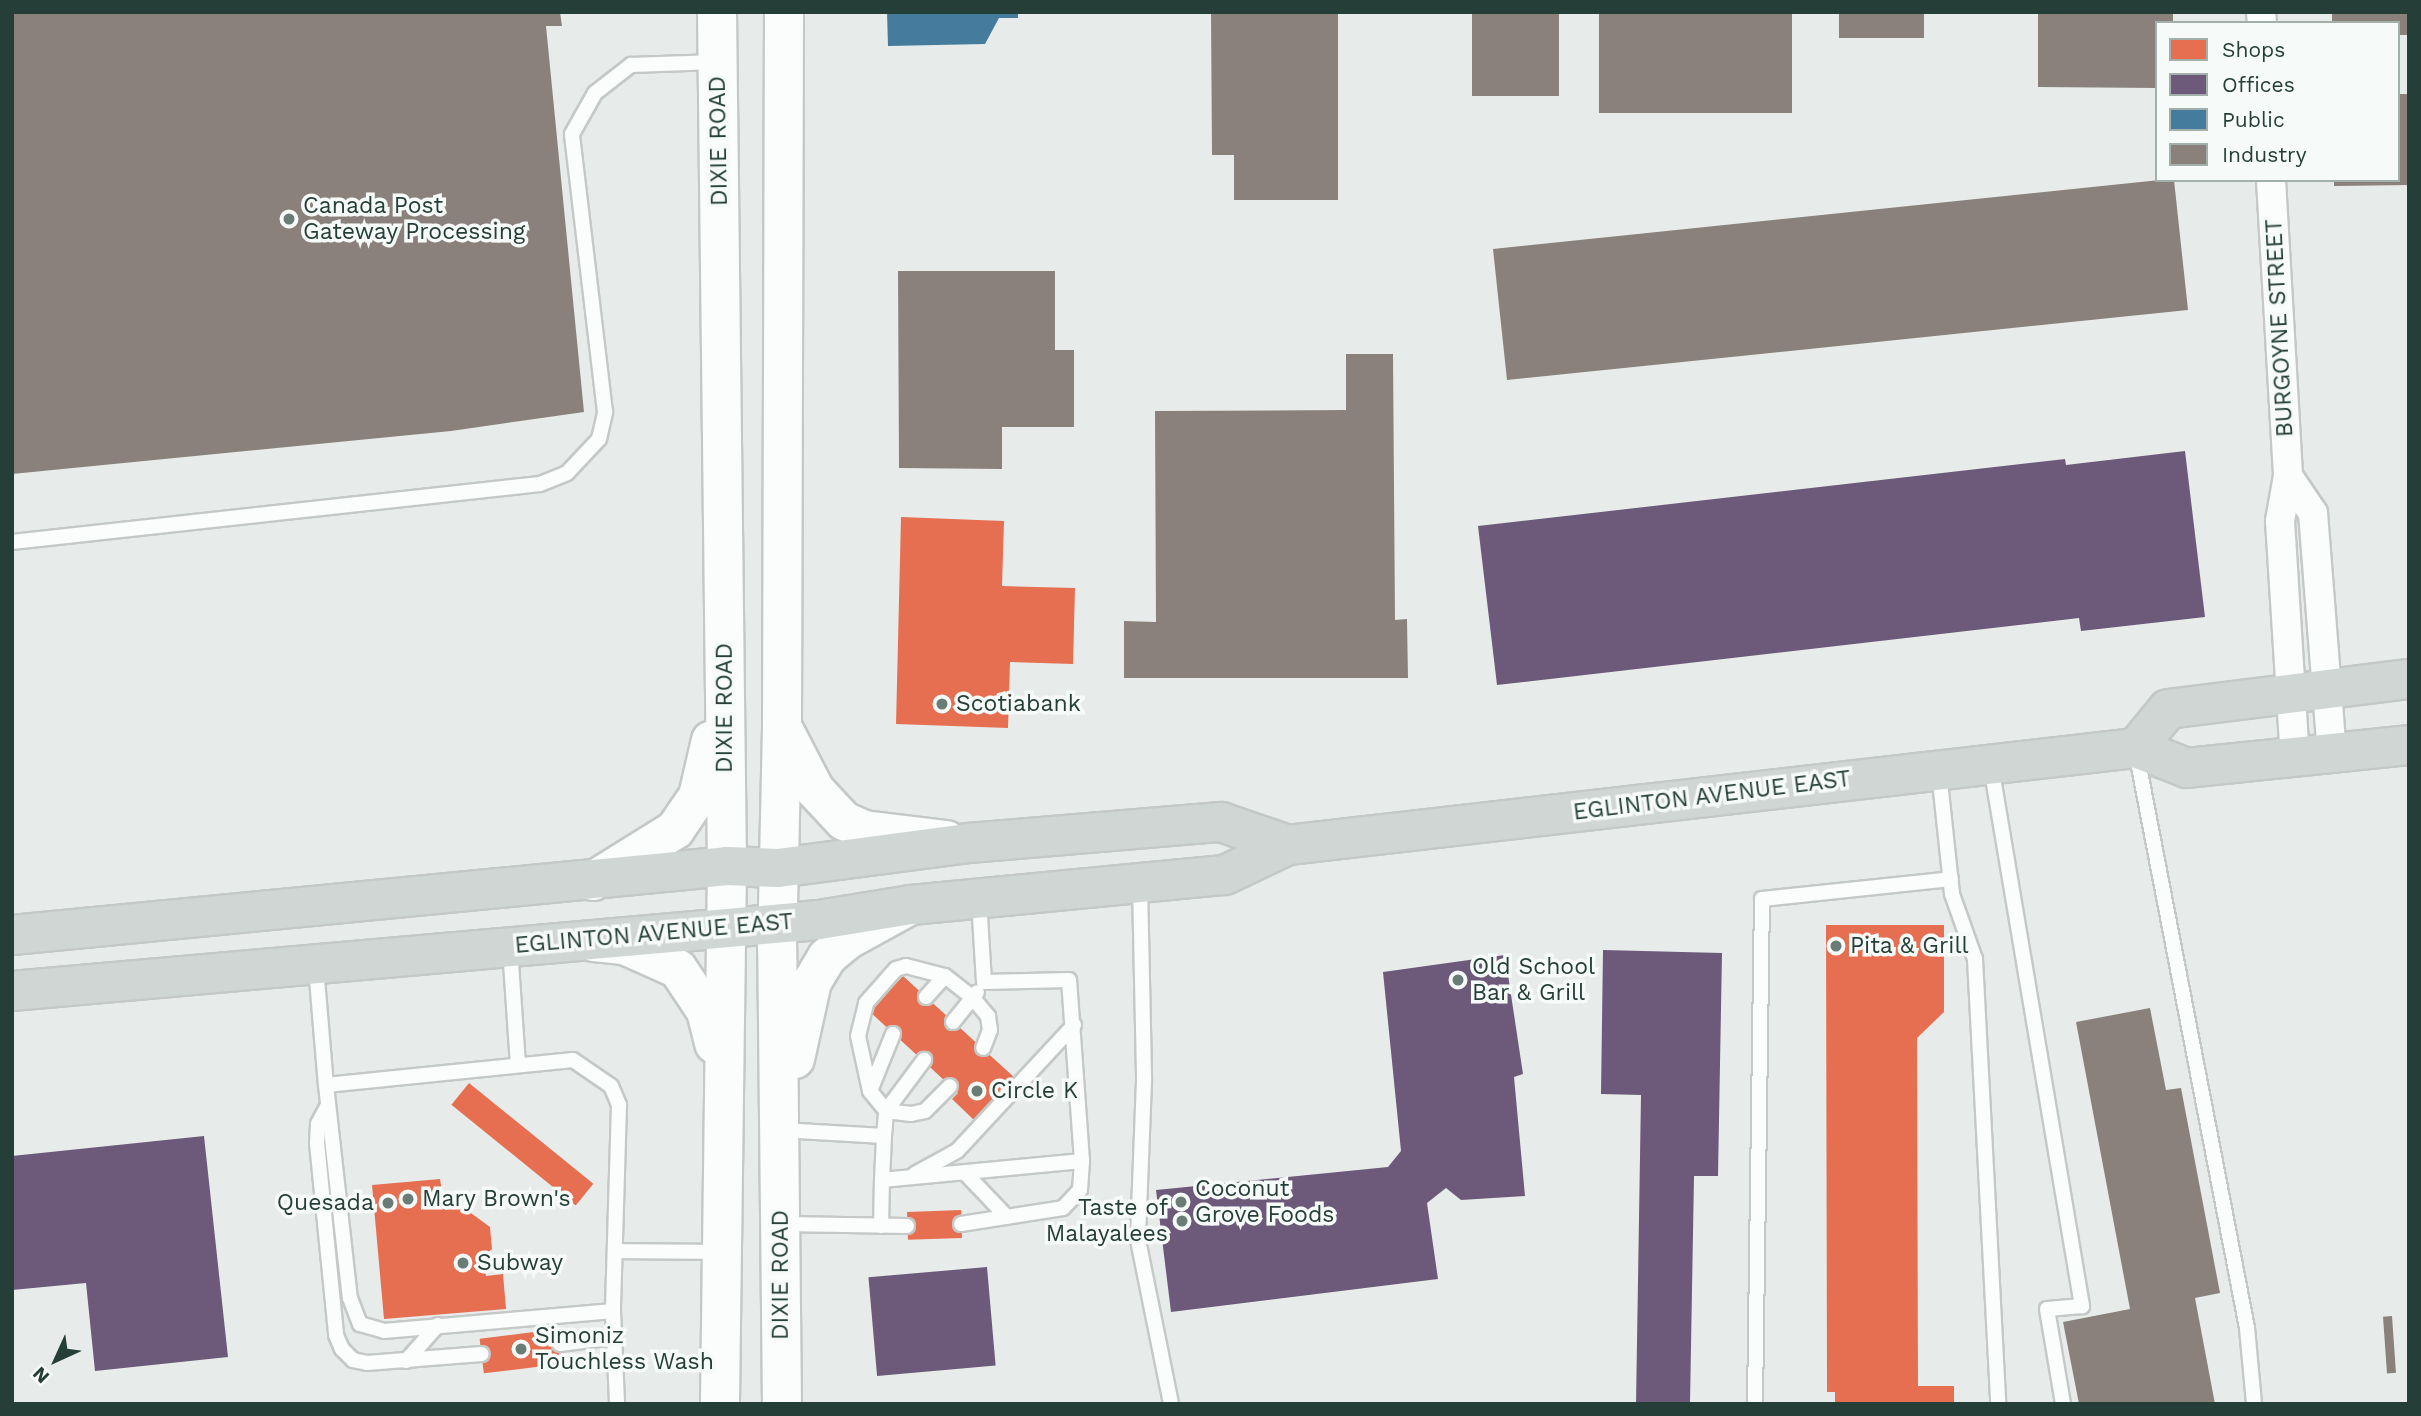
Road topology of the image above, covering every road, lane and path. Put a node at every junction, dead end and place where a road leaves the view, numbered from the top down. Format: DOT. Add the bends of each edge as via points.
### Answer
graph roads {
  1 [pos="717,12"];
  2 [pos="784,12"];
  3 [pos="718,62"];
  4 [pos="2271,182"];
  5 [pos="12,542"];
  6 [pos="726,677"];
  7 [pos="2409,679"];
  8 [pos="2308,689"];
  9 [pos="782,726"];
  10 [pos="2409,745"];
  11 [pos="2136,748"];
  12 [pos="2313,756"];
  13 [pos="1991,764"];
  14 [pos="1939,771"];
  15 [pos="969,843"];
  16 [pos="1288,845"];
  17 [pos="727,866"];
  18 [pos="778,868"];
  19 [pos="1951,879"];
  20 [pos="593,881"];
  21 [pos="1140,883"];
  22 [pos="979,899"];
  23 [pos="911,905"];
  24 [pos="778,924"];
  25 [pos="726,928"];
  26 [pos="12,935"];
  27 [pos="564,939"];
  28 [pos="510,946"];
  29 [pos="316,965"];
  30 [pos="945,976"];
  31 [pos="984,982"];
  32 [pos="12,991"];
  33 [pos="926,997"];
  34 [pos="972,997"];
  35 [pos="953,1022"];
  36 [pos="1073,1025"];
  37 [pos="893,1034"];
  38 [pos="983,1048"];
  39 [pos="924,1060"];
  40 [pos="517,1065"];
  41 [pos="722,1079"];
  42 [pos="326,1085"];
  43 [pos="950,1086"];
  44 [pos="870,1091"];
  45 [pos="328,1105"];
  46 [pos="886,1111"];
  47 [pos="781,1130"];
  48 [pos="884,1136"];
  49 [pos="1082,1161"];
  50 [pos="966,1174"];
  51 [pos="907,1177"];
  52 [pos="882,1180"];
  53 [pos="1007,1217"];
  54 [pos="781,1224"];
  55 [pos="961,1224"];
  56 [pos="881,1226"];
  57 [pos="907,1226"];
  58 [pos="615,1251"];
  59 [pos="723,1252"];
  60 [pos="613,1311"];
  61 [pos="438,1325"];
  62 [pos="614,1337"];
  63 [pos="560,1344"];
  64 [pos="482,1354"];
  65 [pos="405,1361"];
  66 [pos="782,1396"];
  67 [pos="720,1397"];
  68 [pos="617,1404"];
  69 [pos="1171,1404"];
  70 [pos="1755,1404"];
  71 [pos="1998,1404"];
  72 [pos="2063,1404"];
  73 [pos="2254,1404"];
  1 -- 3 [label="main road, DIXIE ROAD"];
  2 -- 9 [label="main road, DIXIE ROAD"];
  3 -- 5 [label="lane" via="631,65 594,93 572,134 605,412 599,439 567,473 540,484"];
  3 -- 6 [label="main road, DIXIE ROAD"];
  4 -- 8 [label="street, BURGOYNE STREET" via="2288,476 2312,513"];
  6 -- 17 [label="main road, DIXIE ROAD"];
  6 -- 20 [label="main road" via="698,796 675,830"];
  7 -- 8 [label="main road"];
  8 -- 11 [label="main road" via="2168,709"];
  8 -- 12 [label="street, BURGOYNE STREET"];
  8 -- 12 [label="street, BURGOYNE STREET"];
  9 -- 15 [label="main road" via="815,790 844,821 864,830"];
  9 -- 18 [label="main road, DIXIE ROAD"];
  10 -- 12 [label="main road, EGLINTON AVENUE EAST"];
  11 -- 12 [label="main road, EGLINTON AVENUE EAST" via="2187,768"];
  11 -- 13 [label="main road, EGLINTON AVENUE EAST"];
  11 -- 73 [label="lane" via="2247,1328"];
  13 -- 14 [label="main road, EGLINTON AVENUE EAST"];
  13 -- 72 [label="lane" via="2082,1306 2046,1309"];
  14 -- 16 [label="main road, EGLINTON AVENUE EAST"];
  14 -- 19 [label="lane"];
  15 -- 16 [label="main road, EGLINTON AVENUE EAST" via="1221,822"];
  15 -- 18 [label="main road, EGLINTON AVENUE EAST"];
  16 -- 21 [label="main road, EGLINTON AVENUE EAST" via="1225,875"];
  17 -- 18 [label="main road, EGLINTON AVENUE EAST"];
  17 -- 20 [label="main road, EGLINTON AVENUE EAST"];
  17 -- 25 [label="main road, DIXIE ROAD"];
  18 -- 24 [label="main road, DIXIE ROAD"];
  19 -- 70 [label="lane" via="1762,899"];
  19 -- 71 [label="lane" via="1975,959"];
  20 -- 26 [label="main road, EGLINTON AVENUE EAST"];
  21 -- 22 [label="main road, EGLINTON AVENUE EAST"];
  21 -- 69 [label="lane" via="1145,937 1139,972 1144,1081 1138,1240"];
  22 -- 23 [label="main road, EGLINTON AVENUE EAST"];
  22 -- 31 [label="lane"];
  23 -- 24 [label="main road, EGLINTON AVENUE EAST"];
  23 -- 47 [label="main road" via="848,940 827,957 812,982"];
  24 -- 25 [label="main road, EGLINTON AVENUE EAST"];
  24 -- 47 [label="main road, DIXIE ROAD"];
  25 -- 27 [label="main road, EGLINTON AVENUE EAST"];
  25 -- 41 [label="main road, DIXIE ROAD"];
  27 -- 28 [label="main road, EGLINTON AVENUE EAST"];
  27 -- 41 [label="main road" via="624,945 678,969 691,981 706,1011"];
  28 -- 29 [label="main road, EGLINTON AVENUE EAST"];
  28 -- 40 [label="lane"];
  29 -- 32 [label="main road, EGLINTON AVENUE EAST"];
  29 -- 42 [label="lane"];
  30 -- 33 [label="lane"];
  30 -- 34 [label="lane"];
  30 -- 44 [label="lane" via="905,966 896,969 866,1003 858,1036"];
  31 -- 34 [label="lane"];
  31 -- 36 [label="lane" via="1069,980"];
  34 -- 35 [label="lane"];
  34 -- 38 [label="lane" via="988,1016 990,1030"];
  36 -- 49 [label="lane"];
  36 -- 51 [label="lane" via="957,1151"];
  37 -- 44 [label="lane"];
  39 -- 46 [label="lane"];
  40 -- 42 [label="lane"];
  40 -- 58 [label="lane" via="573,1060 611,1086 617,1096"];
  41 -- 59 [label="main road, DIXIE ROAD"];
  42 -- 45 [label="lane"];
  43 -- 46 [label="lane" via="925,1111"];
  44 -- 46 [label="lane"];
  45 -- 61 [label="lane" via="349,1298 356,1318 378,1331"];
  45 -- 65 [label="lane" via="318,1124 317,1143 338,1342 347,1356 361,1363"];
  46 -- 48 [label="lane"];
  47 -- 48 [label="lane"];
  47 -- 54 [label="main road, DIXIE ROAD"];
  48 -- 52 [label="lane"];
  49 -- 50 [label="lane"];
  49 -- 53 [label="lane" via="1080,1190 1063,1208"];
  50 -- 51 [label="lane"];
  50 -- 53 [label="lane"];
  51 -- 52 [label="lane"];
  52 -- 56 [label="lane"];
  53 -- 55 [label="lane"];
  54 -- 56 [label="lane"];
  54 -- 66 [label="main road, DIXIE ROAD"];
  56 -- 57 [label="lane"];
  58 -- 59 [label="lane"];
  58 -- 60 [label="lane"];
  59 -- 67 [label="main road, DIXIE ROAD"];
  60 -- 61 [label="lane"];
  60 -- 62 [label="lane"];
  61 -- 65 [label="lane"];
  62 -- 63 [label="lane"];
  62 -- 68 [label="lane"];
  64 -- 65 [label="lane"];
  66 -- 67 [label="main road"];
}
